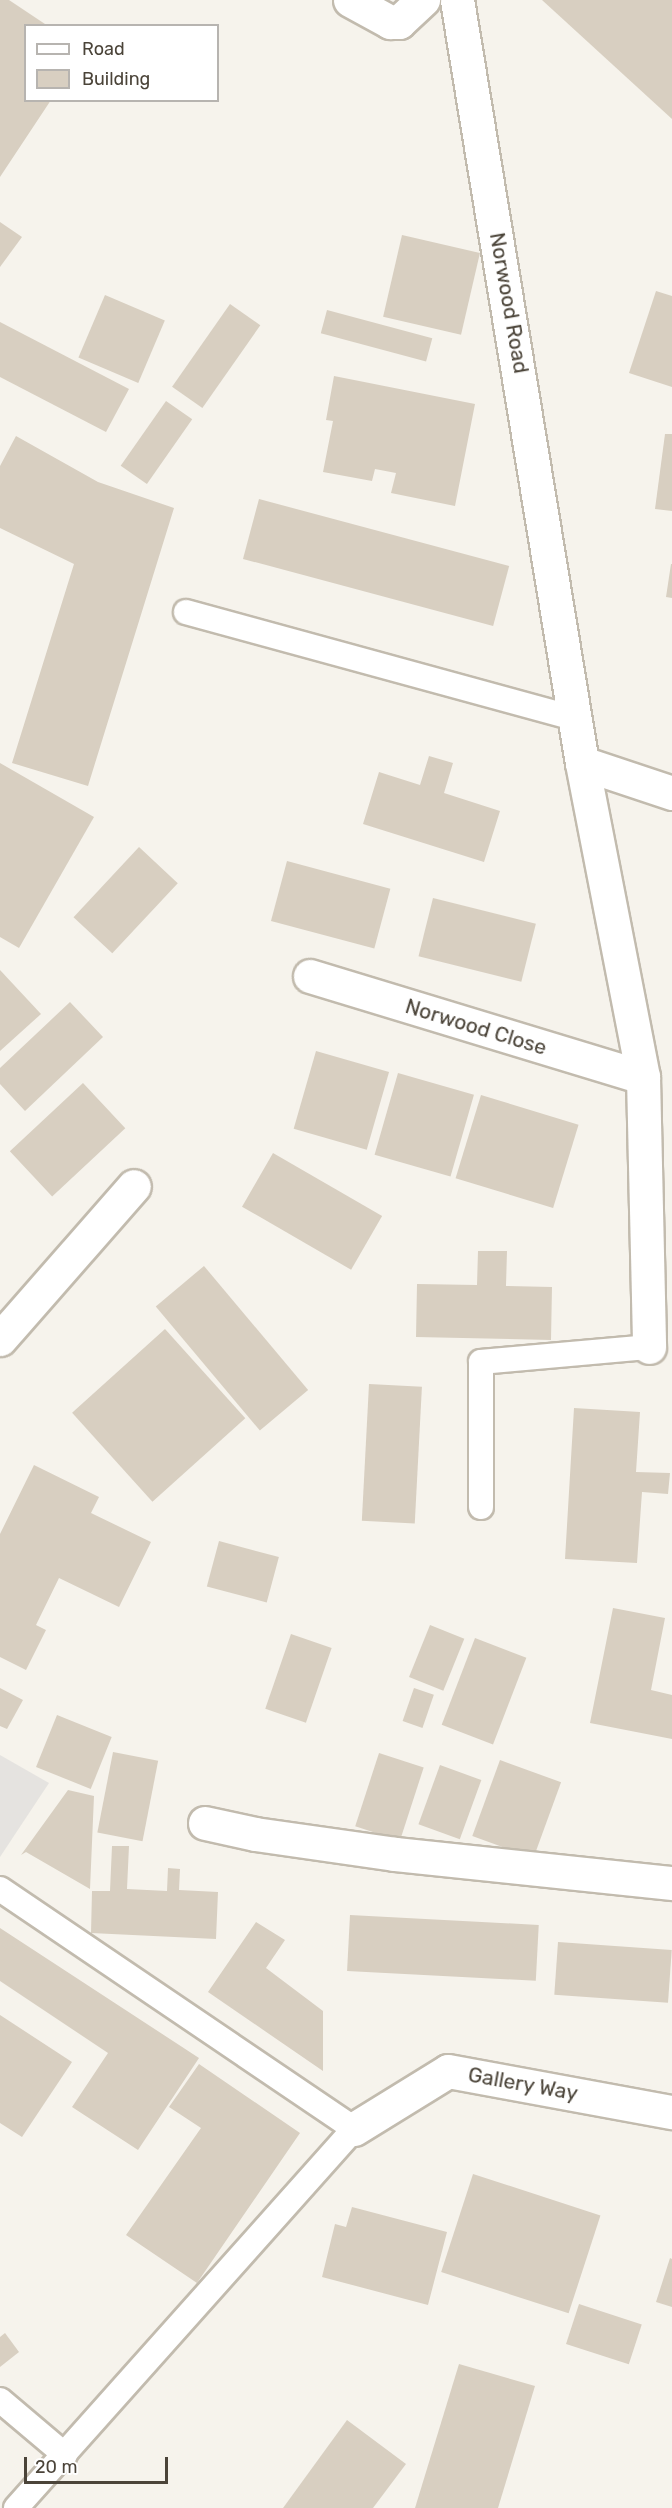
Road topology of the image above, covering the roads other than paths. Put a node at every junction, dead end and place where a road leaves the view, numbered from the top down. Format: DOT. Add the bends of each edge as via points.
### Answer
graph roads {
  1 [pos="350,0"];
  2 [pos="423,0"];
  3 [pos="457,0"];
  4 [pos="186,612"];
  5 [pos="576,719"];
  6 [pos="582,763"];
  7 [pos="672,793"];
  8 [pos="310,976"];
  9 [pos="643,1077"];
  10 [pos="134,1186"];
  11 [pos="4,1320"];
  12 [pos="649,1347"];
  13 [pos="480,1508"];
  14 [pos="205,1823"];
  15 [pos="672,1883"];
  16 [pos="0,1889"];
  17 [pos="672,2112"];
  18 [pos="354,2129"];
  19 [pos="0,2400"];
  20 [pos="65,2455"];
  21 [pos="16,2508"];
  1 -- 2 [label="street" via="390,22 399,22"];
  3 -- 5 [label="street, Norwood Road"];
  4 -- 5 [label="lane"];
  5 -- 6 [label="street, Norwood Road"];
  6 -- 7 [label="street"];
  6 -- 9 [label="street, Norwood Road"];
  8 -- 9 [label="street, Norwood Close"];
  9 -- 12 [label="street, Norwood Road"];
  10 -- 11 [label="street"];
  12 -- 13 [label="lane" via="481,1362"];
  14 -- 15 [label="street" via="395,1854"];
  16 -- 18 [label="lane"];
  17 -- 18 [label="street, Gallery Way" via="448,2070"];
  18 -- 20 [label="lane"];
  19 -- 20 [label="lane"];
  20 -- 21 [label="lane"];
}
